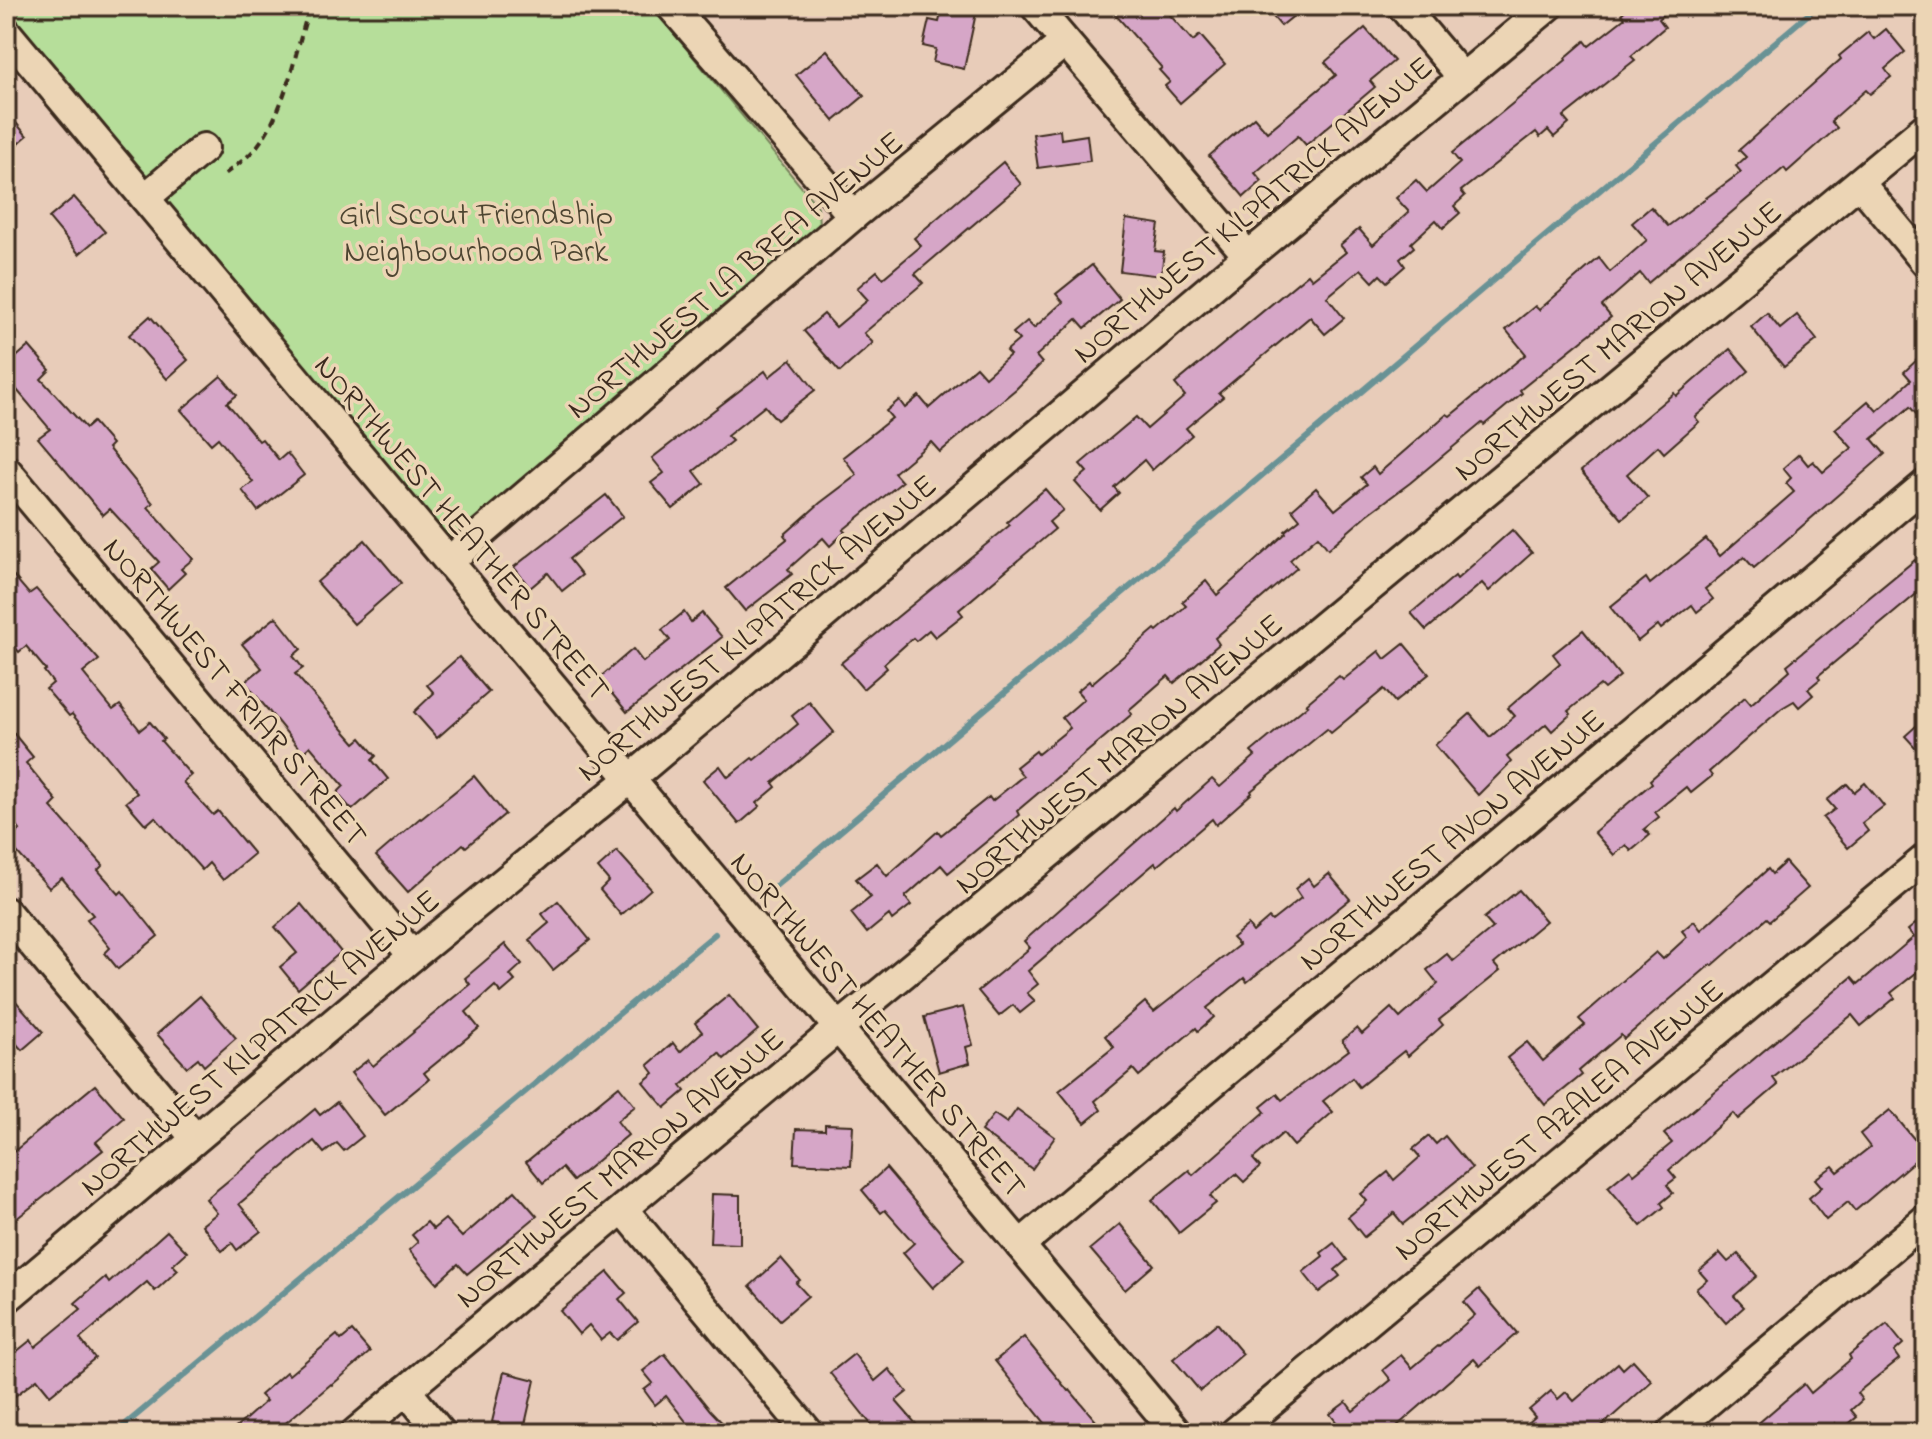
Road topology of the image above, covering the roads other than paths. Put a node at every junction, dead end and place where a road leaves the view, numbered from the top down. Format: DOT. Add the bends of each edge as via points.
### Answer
graph roads {
  1 [pos="671,6"];
  2 [pos="1035,6"];
  3 [pos="1402,6"];
  4 [pos="1549,6"];
  5 [pos="6,32"];
  6 [pos="1065,42"];
  7 [pos="1462,77"];
  8 [pos="1926,127"];
  9 [pos="204,148"];
  10 [pos="1860,183"];
  11 [pos="145,198"];
  12 [pos="853,216"];
  13 [pos="1248,256"];
  14 [pos="1926,263"];
  15 [pos="6,470"];
  16 [pos="1926,484"];
  17 [pos="449,561"];
  18 [pos="629,780"];
  19 [pos="1926,858"];
  20 [pos="6,912"];
  21 [pos="413,956"];
  22 [pos="837,1029"];
  23 [pos="195,1138"];
  24 [pos="623,1209"];
  25 [pos="1926,1219"];
  26 [pos="1020,1245"];
  27 [pos="6,1299"];
  28 [pos="406,1390"];
  29 [pos="355,1433"];
  30 [pos="441,1433"];
  31 [pos="809,1433"];
  32 [pos="1177,1433"];
  33 [pos="1234,1433"];
  34 [pos="1671,1433"];
  1 -- 12 [label="street"];
  2 -- 6 [label="street"];
  3 -- 7 [label="street"];
  4 -- 7 [label="street, NORTHWEST KILPATRICK AVENUE"];
  5 -- 11 [label="street, NORTHWEST HEATHER STREET"];
  6 -- 12 [label="street, NORTHWEST LA BREA AVENUE"];
  6 -- 13 [label="street"];
  7 -- 13 [label="street, NORTHWEST KILPATRICK AVENUE"];
  8 -- 10 [label="street, NORTHWEST MARION AVENUE"];
  9 -- 11 [label="street"];
  10 -- 14 [label="street"];
  10 -- 22 [label="street, NORTHWEST MARION AVENUE"];
  11 -- 17 [label="street, NORTHWEST HEATHER STREET"];
  12 -- 17 [label="street, NORTHWEST LA BREA AVENUE"];
  13 -- 18 [label="street, NORTHWEST KILPATRICK AVENUE"];
  15 -- 21 [label="street, NORTHWEST FRIAR STREET"];
  16 -- 26 [label="street, NORTHWEST AVON AVENUE"];
  17 -- 18 [label="street, NORTHWEST HEATHER STREET"];
  18 -- 21 [label="street, NORTHWEST KILPATRICK AVENUE"];
  18 -- 22 [label="street, NORTHWEST HEATHER STREET"];
  19 -- 33 [label="street, NORTHWEST AZALEA AVENUE"];
  20 -- 23 [label="street"];
  21 -- 23 [label="street, NORTHWEST KILPATRICK AVENUE"];
  22 -- 24 [label="street, NORTHWEST MARION AVENUE"];
  22 -- 26 [label="street, NORTHWEST HEATHER STREET"];
  23 -- 27 [label="street, NORTHWEST KILPATRICK AVENUE"];
  24 -- 28 [label="street, NORTHWEST MARION AVENUE"];
  24 -- 31 [label="street"];
  25 -- 34 [label="street"];
  26 -- 32 [label="street, NORTHWEST HEATHER STREET"];
  28 -- 29 [label="street, NORTHWEST MARION AVENUE"];
  28 -- 30 [label="street"];
}
